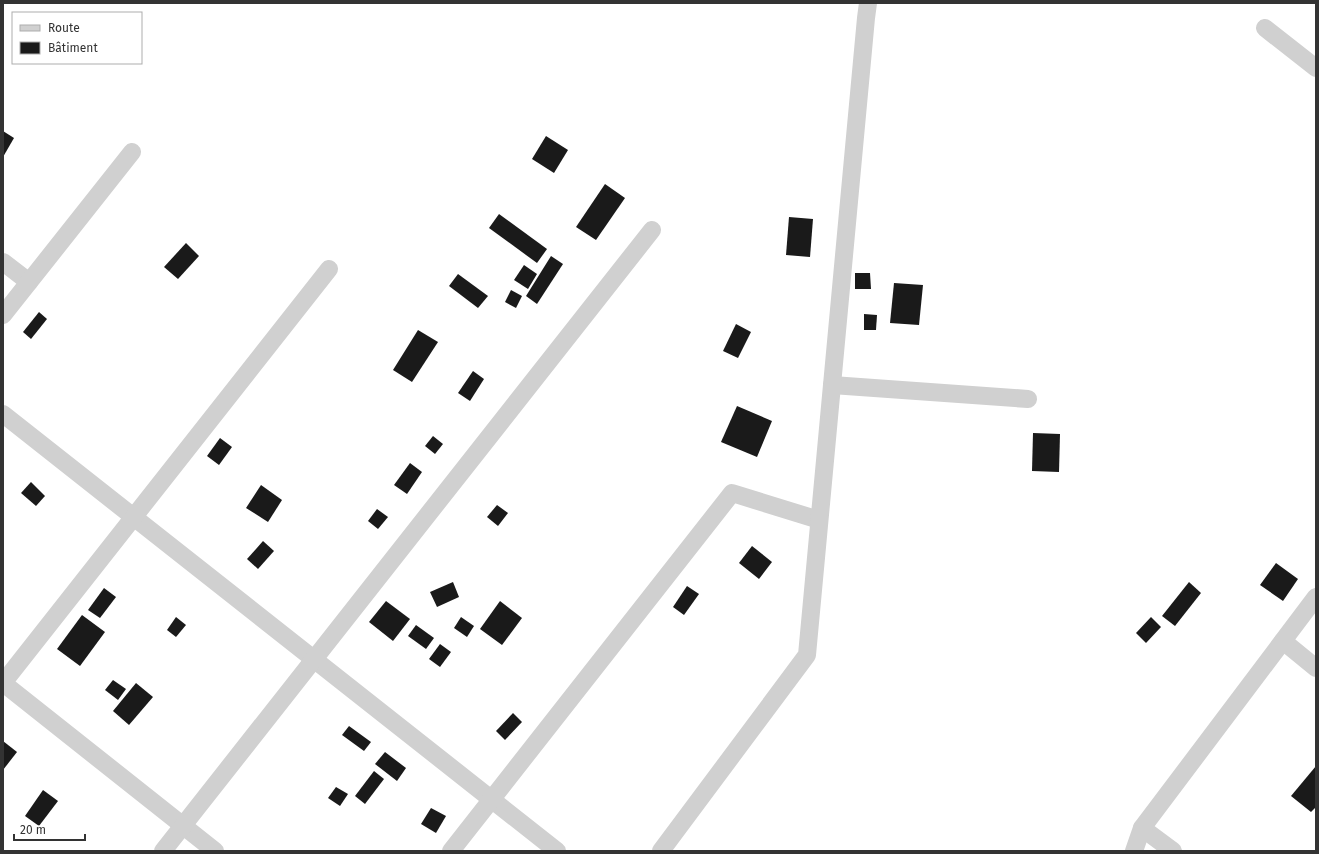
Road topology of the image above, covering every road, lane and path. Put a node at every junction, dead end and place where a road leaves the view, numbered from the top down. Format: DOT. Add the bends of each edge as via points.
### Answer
graph roads {
  1 [pos="868,3"];
  2 [pos="1265,28"];
  3 [pos="1316,68"];
  4 [pos="132,152"];
  5 [pos="652,230"];
  6 [pos="3,262"];
  7 [pos="329,269"];
  8 [pos="29,282"];
  9 [pos="3,315"];
  10 [pos="832,385"];
  11 [pos="1028,400"];
  12 [pos="3,414"];
  13 [pos="134,517"];
  14 [pos="819,520"];
  15 [pos="1316,598"];
  16 [pos="1283,641"];
  17 [pos="314,660"];
  18 [pos="1316,668"];
  19 [pos="3,683"];
  20 [pos="491,800"];
  21 [pos="183,826"];
  22 [pos="1142,828"];
  23 [pos="164,851"];
  24 [pos="216,851"];
  25 [pos="450,851"];
  26 [pos="557,851"];
  27 [pos="661,851"];
  28 [pos="1134,851"];
  29 [pos="1172,851"];
  1 -- 10 [label="street"];
  2 -- 3 [label="street"];
  4 -- 8 [label="street"];
  5 -- 17 [label="street"];
  6 -- 8 [label="street"];
  7 -- 13 [label="street"];
  8 -- 9 [label="street"];
  10 -- 11 [label="street"];
  10 -- 14 [label="street"];
  12 -- 13 [label="street"];
  13 -- 17 [label="street"];
  13 -- 19 [label="street"];
  14 -- 20 [label="street" via="732,493"];
  14 -- 27 [label="street" via="807,655"];
  15 -- 16 [label="street"];
  16 -- 18 [label="street"];
  16 -- 22 [label="street"];
  17 -- 20 [label="street"];
  17 -- 21 [label="street"];
  19 -- 21 [label="street"];
  20 -- 25 [label="street"];
  20 -- 26 [label="street"];
  21 -- 23 [label="street"];
  21 -- 24 [label="street"];
  22 -- 28 [label="street"];
  22 -- 29 [label="street"];
}
